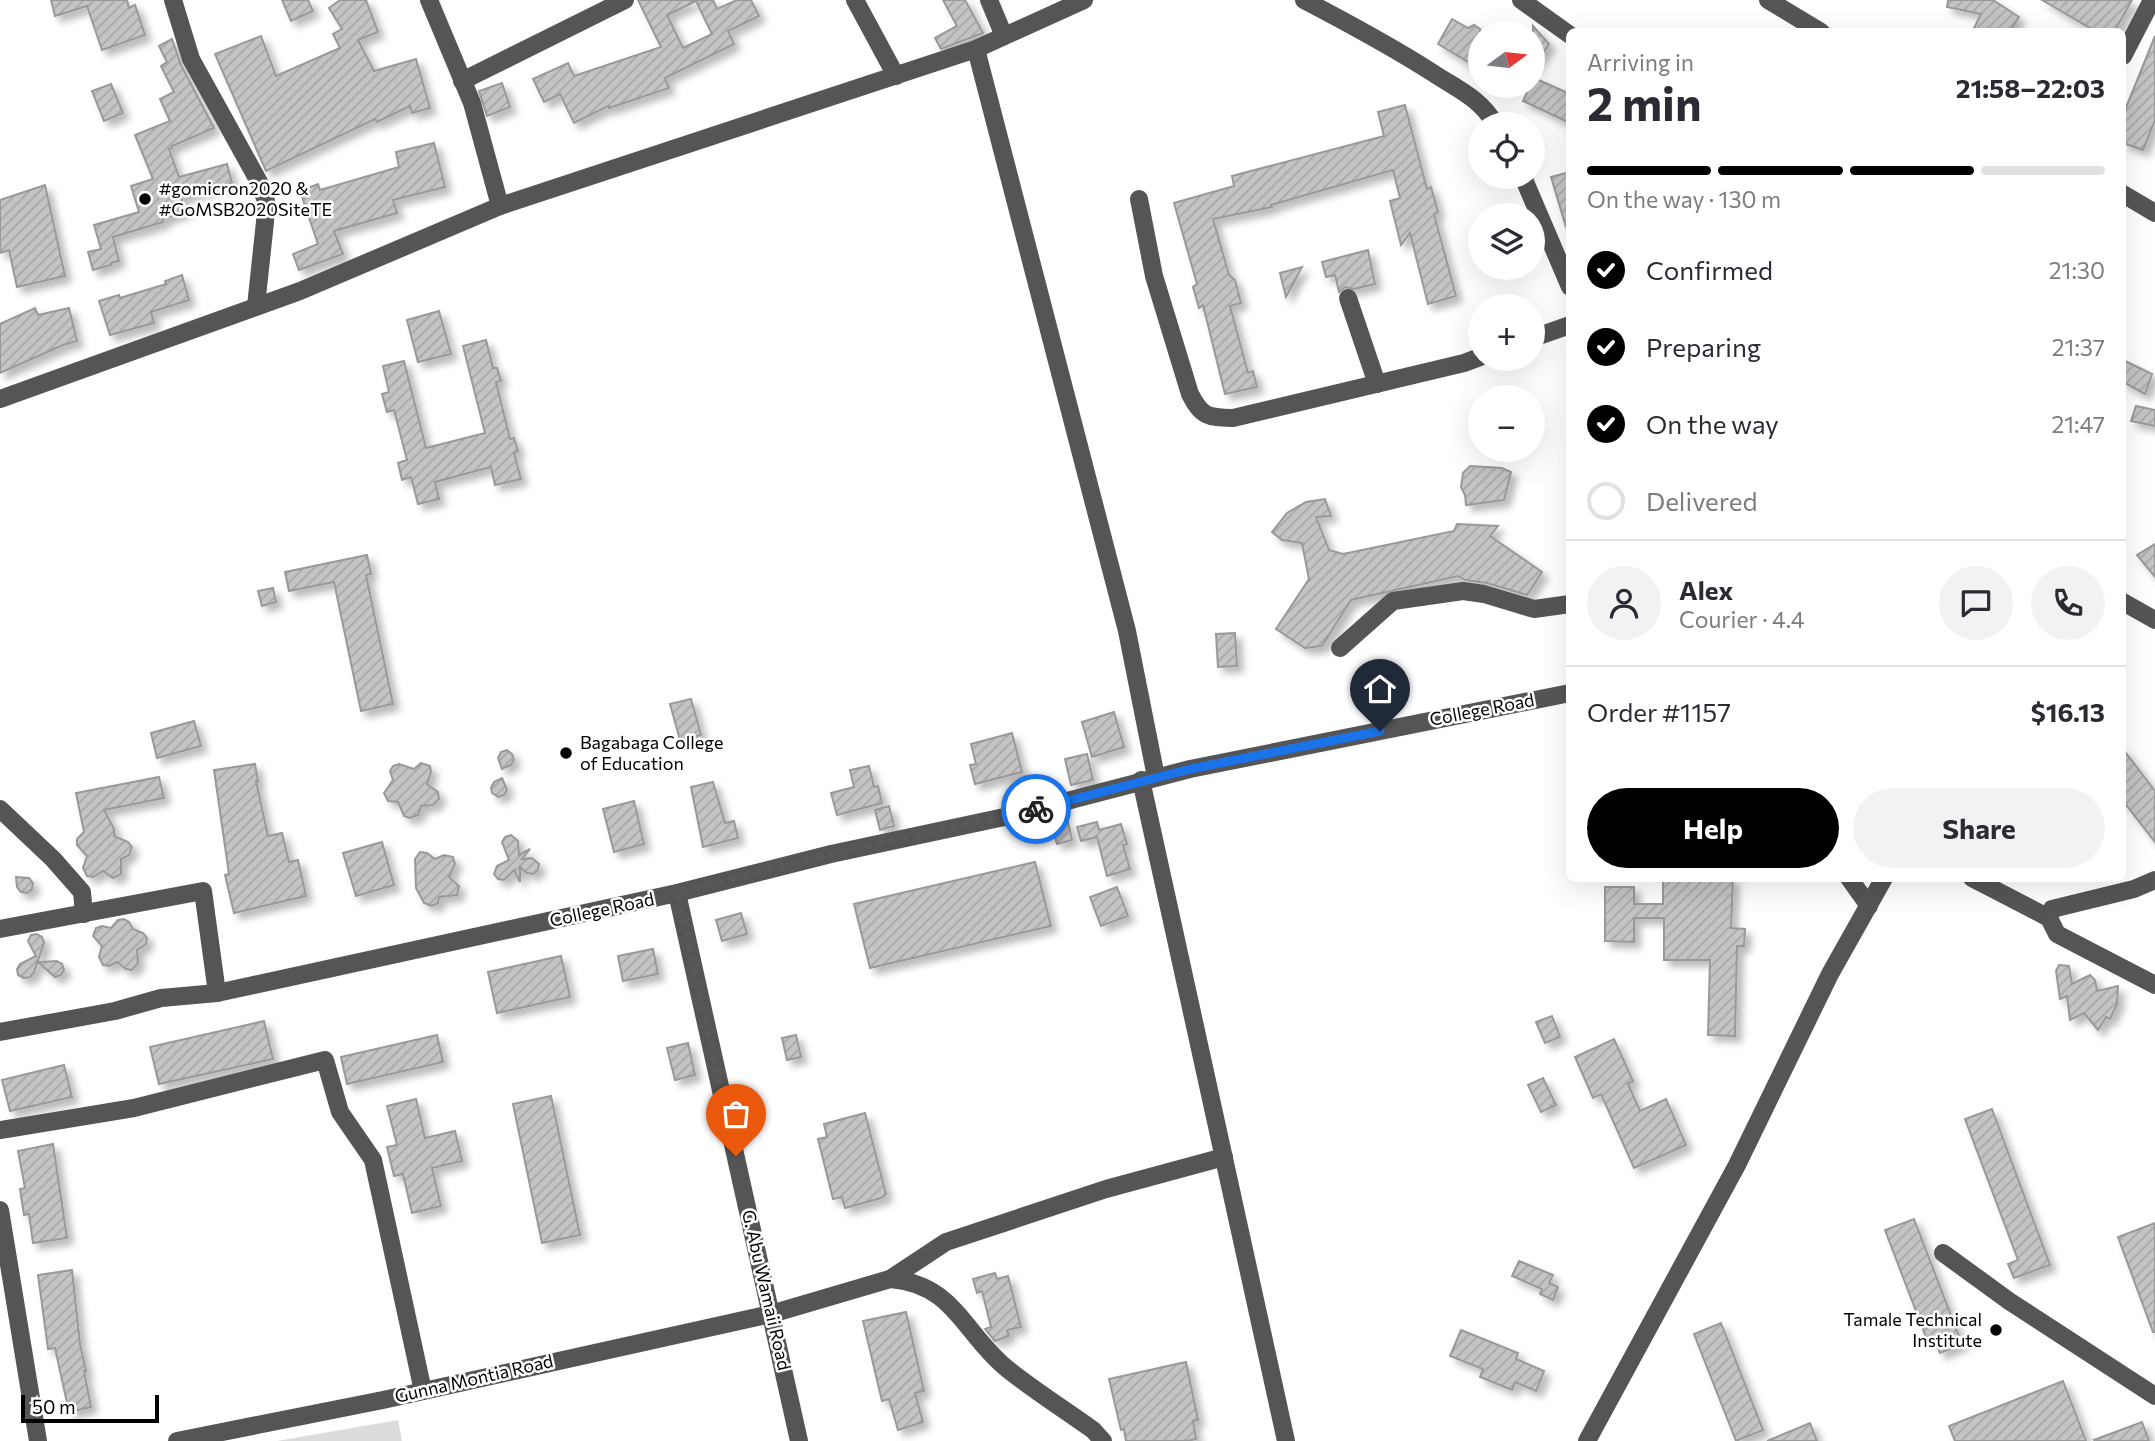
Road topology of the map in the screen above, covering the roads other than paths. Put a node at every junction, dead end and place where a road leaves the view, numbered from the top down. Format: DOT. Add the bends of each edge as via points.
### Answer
graph roads {
  1 [pos="173,0"];
  2 [pos="429,0"];
  3 [pos="625,0"];
  4 [pos="855,0"];
  5 [pos="989,0"];
  6 [pos="1084,0"];
  7 [pos="1304,0"];
  8 [pos="1521,0"];
  9 [pos="1768,0"];
  10 [pos="2152,0"];
  11 [pos="1814,28"];
  12 [pos="1566,32"];
  13 [pos="1004,36"];
  14 [pos="976,49"];
  15 [pos="2126,50"];
  16 [pos="896,76"];
  17 [pos="463,81"];
  18 [pos="1488,112"];
  19 [pos="1528,189"];
  20 [pos="2126,196"];
  21 [pos="1139,199"];
  22 [pos="500,206"];
  23 [pos="2155,213"];
  24 [pos="1566,278"];
  25 [pos="1348,298"];
  26 [pos="256,306"];
  27 [pos="1566,326"];
  28 [pos="1545,334"];
  29 [pos="1468,360"];
  30 [pos="1377,384"];
  31 [pos="0,399"];
  32 [pos="2126,604"];
  33 [pos="1566,605"];
  34 [pos="2155,620"];
  35 [pos="1340,648"];
  36 [pos="1566,694"];
  37 [pos="1149,778"];
  38 [pos="0,809"];
  39 [pos="2155,880"];
  40 [pos="1852,882"];
  41 [pos="1882,882"];
  42 [pos="1980,882"];
  43 [pos="677,893"];
  44 [pos="1869,906"];
  45 [pos="84,914"];
  46 [pos="2049,918"];
  47 [pos="0,929"];
  48 [pos="2155,985"];
  49 [pos="217,993"];
  50 [pos="0,1032"];
  51 [pos="0,1130"];
  52 [pos="1224,1157"];
  53 [pos="0,1210"];
  54 [pos="1943,1253"];
  55 [pos="890,1279"];
  56 [pos="771,1314"];
  57 [pos="424,1391"];
  58 [pos="2155,1396"];
  59 [pos="38,1441"];
  60 [pos="177,1441"];
  61 [pos="799,1441"];
  62 [pos="1103,1441"];
  63 [pos="1286,1441"];
  64 [pos="1587,1441"];
  1 -- 26 [label="street" via="191,59 265,201"];
  2 -- 17 [label="street"];
  3 -- 17 [label="street"];
  4 -- 16 [label="street"];
  5 -- 13 [label="street"];
  6 -- 13 [label="street"];
  7 -- 18 [label="street" via="1379,39 1473,97"];
  8 -- 12 [label="street"];
  9 -- 11 [label="street"];
  10 -- 15 [label="street"];
  13 -- 14 [label="street"];
  14 -- 16 [label="street"];
  14 -- 37 [label="street" via="1127,631"];
  16 -- 22 [label="street"];
  17 -- 22 [label="street"];
  19 -- 24 [label="street"];
  20 -- 23 [label="street"];
  21 -- 30 [label="street" via="1154,276 1186,382 1200,412 1233,418"];
  22 -- 26 [label="street"];
  25 -- 30 [label="street"];
  26 -- 31 [label="street"];
  27 -- 28 [label="street"];
  29 -- 30 [label="street"];
  32 -- 34 [label="street"];
  33 -- 35 [label="street" via="1534,609 1463,591 1393,601"];
  36 -- 37 [label="street, College Road"];
  37 -- 43 [label="street, College Road" via="1009,816"];
  37 -- 52 [label="street"];
  38 -- 45 [label="street" via="82,892"];
  39 -- 46 [label="street" via="2052,909"];
  40 -- 44 [label="street"];
  41 -- 44 [label="street"];
  42 -- 46 [label="street"];
  43 -- 49 [label="street, College Road"];
  43 -- 56 [label="street, G. Abu Wamaii Road"];
  44 -- 64 [label="street" via="1830,974 1737,1166"];
  45 -- 47 [label="street"];
  45 -- 49 [label="street" via="202,891"];
  46 -- 48 [label="street" via="2057,934"];
  49 -- 50 [label="street, College Road" via="161,998"];
  51 -- 57 [label="street" via="134,1108 325,1060 340,1112 373,1160"];
  52 -- 55 [label="street" via="1106,1189 946,1242"];
  52 -- 63 [label="street"];
  53 -- 59 [label="street"];
  54 -- 58 [label="street"];
  55 -- 56 [label="street, Gunna Montia Road"];
  55 -- 62 [label="street" via="927,1287 957,1312 1006,1368"];
  56 -- 57 [label="street, Gunna Montia Road"];
  56 -- 61 [label="street, G. Abu Wamaii Road"];
  57 -- 60 [label="street, Gunna Montia Road"];
}
